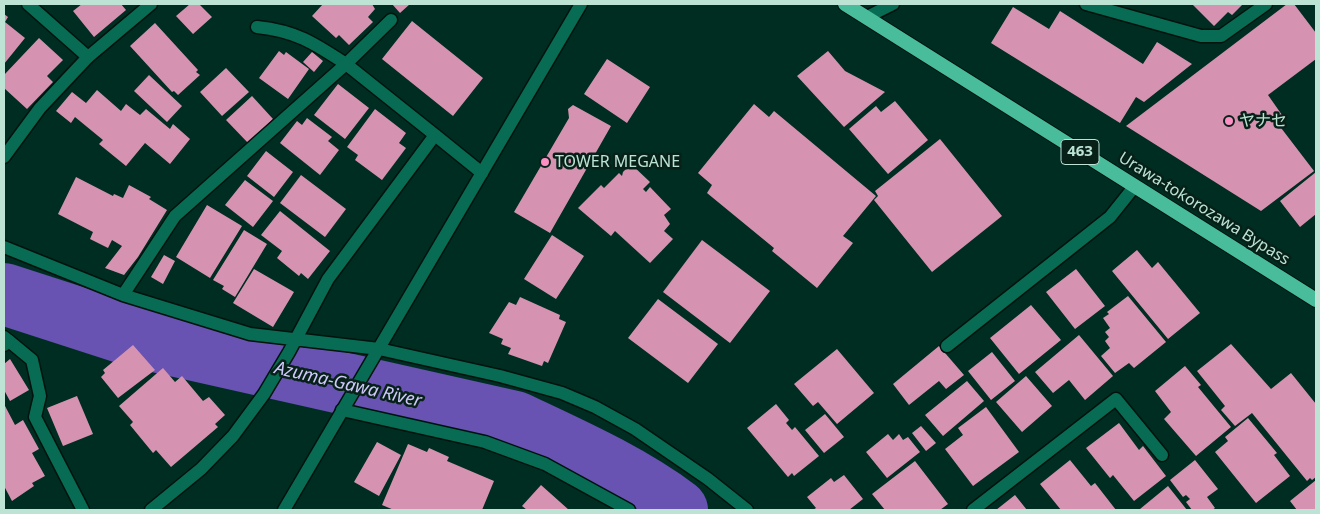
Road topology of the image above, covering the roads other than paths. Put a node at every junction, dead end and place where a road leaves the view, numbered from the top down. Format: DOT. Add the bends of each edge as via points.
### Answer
graph roads {
  1 [pos="28,4"];
  2 [pos="151,4"];
  3 [pos="580,4"];
  4 [pos="845,4"];
  5 [pos="893,4"];
  6 [pos="1086,4"];
  7 [pos="1266,4"];
  8 [pos="867,17"];
  9 [pos="391,20"];
  10 [pos="257,27"];
  11 [pos="88,57"];
  12 [pos="346,64"];
  13 [pos="435,135"];
  14 [pos="4,157"];
  15 [pos="482,173"];
  16 [pos="1134,186"];
  17 [pos="4,247"];
  18 [pos="122,295"];
  19 [pos="1316,300"];
  20 [pos="296,340"];
  21 [pos="6,341"];
  22 [pos="947,346"];
  23 [pos="379,349"];
  24 [pos="344,407"];
  25 [pos="1162,455"];
  26 [pos="83,510"];
  27 [pos="151,510"];
  28 [pos="284,510"];
  29 [pos="628,510"];
  30 [pos="748,510"];
  31 [pos="973,510"];
  1 -- 11 [label="street"];
  2 -- 11 [label="street"];
  3 -- 15 [label="street"];
  4 -- 8 [label="highway, Urawa-tokorozawa Bypass / 463"];
  5 -- 8 [label="street"];
  6 -- 7 [label="street" via="1202,36 1221,36"];
  8 -- 16 [label="highway, Urawa-tokorozawa Bypass / 463"];
  9 -- 12 [label="street"];
  10 -- 12 [label="street" via="284,30 315,44"];
  11 -- 14 [label="street" via="40,108"];
  12 -- 13 [label="street"];
  12 -- 18 [label="street" via="175,216"];
  13 -- 15 [label="street"];
  13 -- 20 [label="street" via="328,280"];
  15 -- 23 [label="street"];
  16 -- 19 [label="highway, Urawa-tokorozawa Bypass / 463"];
  16 -- 22 [label="street" via="1110,217"];
  17 -- 18 [label="street"];
  18 -- 20 [label="street" via="250,334"];
  20 -- 23 [label="street"];
  20 -- 27 [label="street" via="264,394 233,436 201,469"];
  21 -- 26 [label="street" via="32,360 40,396 35,417"];
  23 -- 24 [label="street"];
  23 -- 30 [label="street" via="500,376 562,393 595,407 651,440"];
  24 -- 28 [label="street"];
  24 -- 29 [label="street" via="484,442 545,464"];
  25 -- 31 [label="street" via="1116,399"];
}
